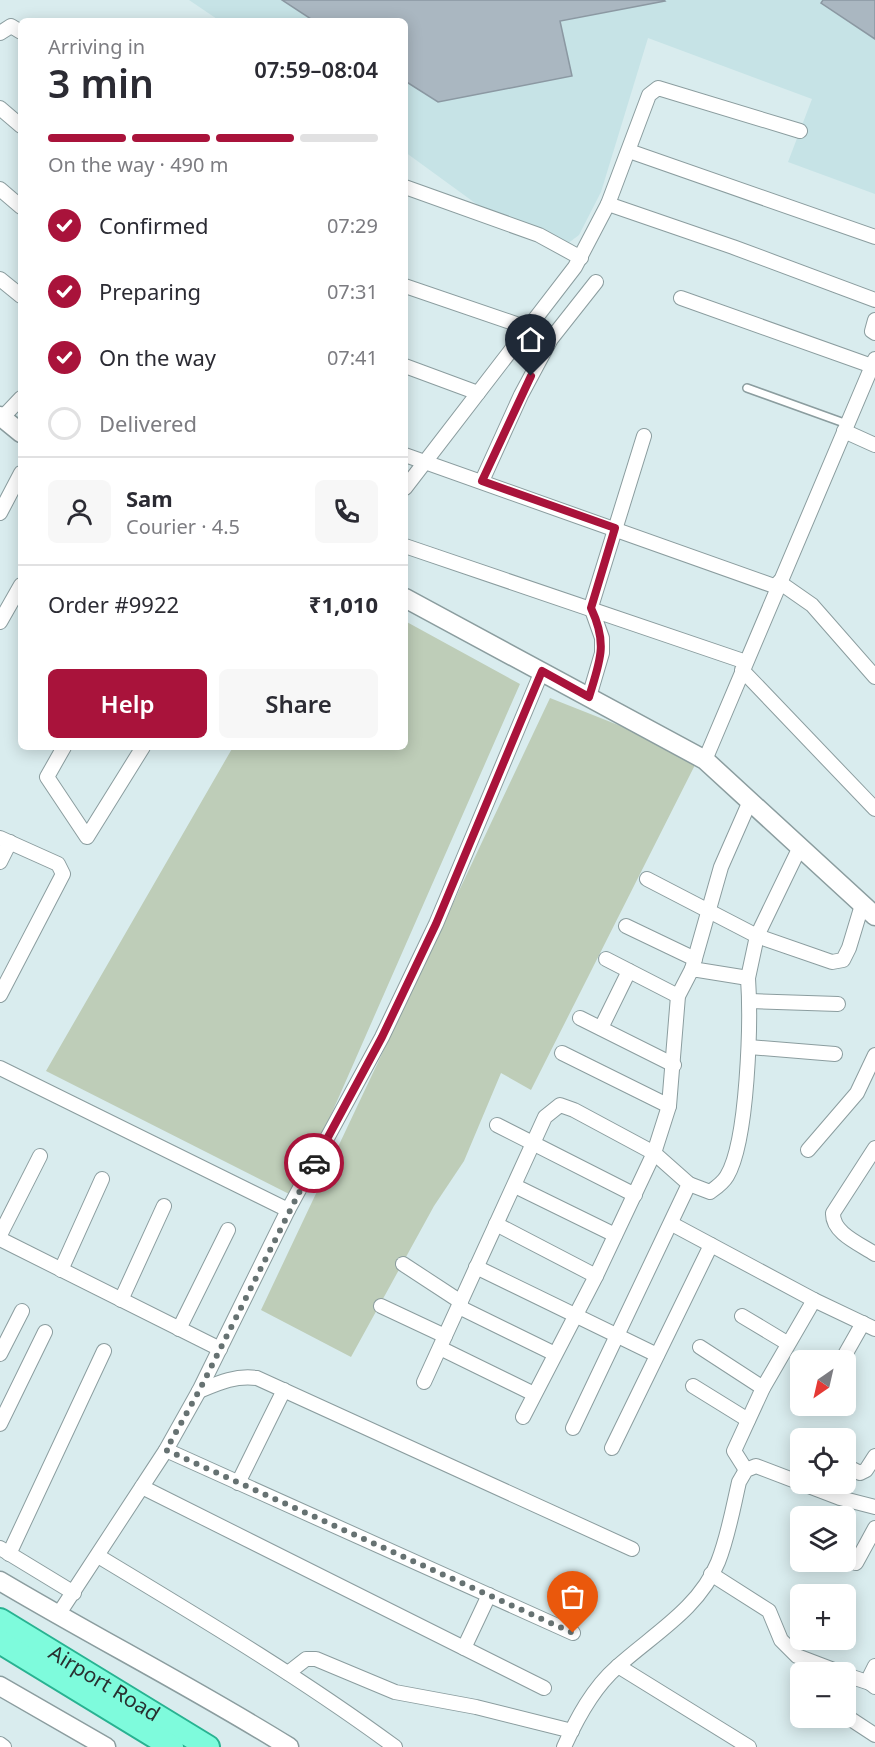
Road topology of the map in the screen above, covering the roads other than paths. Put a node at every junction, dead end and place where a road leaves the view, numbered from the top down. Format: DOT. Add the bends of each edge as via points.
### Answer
graph roads {
  1 [pos="18,30"];
  2 [pos="0,33"];
  3 [pos="0,108"];
  4 [pos="18,123"];
  5 [pos="800,130"];
  6 [pos="629,151"];
  7 [pos="408,187"];
  8 [pos="0,189"];
  9 [pos="18,204"];
  10 [pos="608,204"];
  11 [pos="875,237"];
  12 [pos="581,258"];
  13 [pos="0,279"];
  14 [pos="596,282"];
  15 [pos="408,287"];
  16 [pos="18,294"];
  17 [pos="681,298"];
  18 [pos="875,300"];
  19 [pos="875,320"];
  20 [pos="528,328"];
  21 [pos="875,333"];
  22 [pos="408,367"];
  23 [pos="873,370"];
  24 [pos="747,388"];
  25 [pos="478,393"];
  26 [pos="18,401"];
  27 [pos="1,417"];
  28 [pos="846,428"];
  29 [pos="18,431"];
  30 [pos="644,436"];
  31 [pos="875,445"];
  32 [pos="408,456"];
  33 [pos="426,461"];
  34 [pos="18,479"];
  35 [pos="482,481"];
  36 [pos="408,484"];
  37 [pos="0,513"];
  38 [pos="615,528"];
  39 [pos="408,547"];
  40 [pos="778,584"];
  41 [pos="18,590"];
  42 [pos="408,600"];
  43 [pos="591,608"];
  44 [pos="0,622"];
  45 [pos="744,666"];
  46 [pos="542,671"];
  47 [pos="875,677"];
  48 [pos="589,697"];
  49 [pos="62,750"];
  50 [pos="141,750"];
  51 [pos="705,760"];
  52 [pos="750,801"];
  53 [pos="875,809"];
  54 [pos="5,840"];
  55 [pos="800,847"];
  56 [pos="0,862"];
  57 [pos="647,879"];
  58 [pos="707,909"];
  59 [pos="869,910"];
  60 [pos="626,926"];
  61 [pos="757,936"];
  62 [pos="606,959"];
  63 [pos="693,964"];
  64 [pos="629,971"];
  65 [pos="748,978"];
  66 [pos="0,995"];
  67 [pos="678,996"];
  68 [pos="750,1001"];
  69 [pos="838,1004"];
  70 [pos="580,1018"];
  71 [pos="602,1028"];
  72 [pos="749,1047"];
  73 [pos="562,1053"];
  74 [pos="835,1054"];
  75 [pos="875,1055"];
  76 [pos="674,1065"];
  77 [pos="0,1068"];
  78 [pos="669,1106"];
  79 [pos="497,1125"];
  80 [pos="534,1144"];
  81 [pos="875,1148"];
  82 [pos="808,1150"];
  83 [pos="654,1153"];
  84 [pos="40,1156"];
  85 [pos="102,1179"];
  86 [pos="689,1184"];
  87 [pos="514,1186"];
  88 [pos="635,1195"];
  89 [pos="164,1206"];
  90 [pos="288,1210"];
  91 [pos="496,1224"];
  92 [pos="672,1224"];
  93 [pos="228,1230"];
  94 [pos="615,1235"];
  95 [pos="0,1237"];
  96 [pos="711,1245"];
  97 [pos="875,1254"];
  98 [pos="403,1264"];
  99 [pos="476,1267"];
  100 [pos="61,1270"];
  101 [pos="596,1276"];
  102 [pos="121,1300"];
  103 [pos="814,1300"];
  104 [pos="460,1305"];
  105 [pos="381,1306"];
  106 [pos="22,1311"];
  107 [pos="576,1315"];
  108 [pos="742,1316"];
  109 [pos="869,1326"];
  110 [pos="179,1329"];
  111 [pos="45,1332"];
  112 [pos="617,1336"];
  113 [pos="443,1342"];
  114 [pos="787,1343"];
  115 [pos="700,1347"];
  116 [pos="220,1349"];
  117 [pos="850,1350"];
  118 [pos="104,1351"];
  119 [pos="0,1354"];
  120 [pos="555,1354"];
  121 [pos="657,1355"];
  122 [pos="424,1382"];
  123 [pos="693,1386"];
  124 [pos="763,1388"];
  125 [pos="284,1390"];
  126 [pos="199,1391"];
  127 [pos="534,1394"];
  128 [pos="523,1417"];
  129 [pos="748,1420"];
  130 [pos="0,1424"];
  131 [pos="573,1428"];
  132 [pos="612,1448"];
  133 [pos="166,1450"];
  134 [pos="875,1456"];
  135 [pos="746,1470"];
  136 [pos="856,1471"];
  137 [pos="238,1483"];
  138 [pos="142,1487"];
  139 [pos="875,1507"];
  140 [pos="875,1528"];
  141 [pos="632,1549"];
  142 [pos="4,1551"];
  143 [pos="98,1556"];
  144 [pos="856,1563"];
  145 [pos="711,1574"];
  146 [pos="0,1581"];
  147 [pos="74,1593"];
  148 [pos="489,1595"];
  149 [pos="58,1615"];
  150 [pos="0,1620"];
  151 [pos="573,1633"];
  152 [pos="0,1642"];
  153 [pos="464,1648"];
  154 [pos="813,1662"];
  155 [pos="618,1665"];
  156 [pos="875,1666"];
  157 [pos="288,1673"];
  158 [pos="856,1679"];
  159 [pos="873,1685"];
  160 [pos="0,1686"];
  161 [pos="544,1688"];
  162 [pos="856,1723"];
  163 [pos="572,1731"];
  164 [pos="875,1735"];
  165 [pos="0,1744"];
  166 [pos="4,1747"];
  167 [pos="106,1747"];
  168 [pos="172,1747"];
  169 [pos="208,1747"];
  170 [pos="289,1747"];
  171 [pos="395,1747"];
  172 [pos="565,1747"];
  173 [pos="748,1747"];
  1 -- 2 [label="street" via="11,26"];
  3 -- 4 [label="street"];
  5 -- 6 [label="street" via="658,88 649,95"];
  6 -- 10 [label="street"];
  6 -- 11 [label="street"];
  7 -- 12 [label="street" via="539,236"];
  8 -- 9 [label="street"];
  10 -- 12 [label="street"];
  10 -- 18 [label="street"];
  12 -- 20 [label="street"];
  13 -- 16 [label="street"];
  14 -- 35 [label="street" via="551,339"];
  15 -- 20 [label="street"];
  17 -- 23 [label="street"];
  19 -- 21 [label="street"];
  20 -- 25 [label="street"];
  22 -- 25 [label="street"];
  23 -- 28 [label="street"];
  24 -- 28 [label="lane"];
  25 -- 33 [label="street"];
  26 -- 27 [label="street"];
  27 -- 29 [label="street"];
  28 -- 31 [label="street"];
  28 -- 40 [label="street"];
  30 -- 38 [label="street"];
  32 -- 33 [label="street"];
  33 -- 35 [label="street"];
  33 -- 36 [label="street"];
  34 -- 37 [label="street"];
  35 -- 38 [label="street"];
  38 -- 40 [label="street"];
  38 -- 43 [label="street"];
  39 -- 43 [label="street"];
  40 -- 45 [label="street"];
  40 -- 47 [label="street" via="812,604"];
  41 -- 44 [label="street"];
  42 -- 46 [label="street"];
  43 -- 45 [label="street"];
  43 -- 48 [label="street" via="600,627 602,645"];
  45 -- 51 [label="street"];
  45 -- 53 [label="street"];
  46 -- 48 [label="street"];
  46 -- 90 [label="street" via="436,924 382,1037"];
  48 -- 51 [label="street"];
  49 -- 50 [label="street" via="47,777 87,837"];
  51 -- 52 [label="street"];
  52 -- 55 [label="street"];
  52 -- 58 [label="street"];
  54 -- 56 [label="street"];
  54 -- 66 [label="street" via="58,864 63,874"];
  55 -- 59 [label="street"];
  55 -- 61 [label="street"];
  57 -- 58 [label="street"];
  58 -- 61 [label="street"];
  58 -- 63 [label="street"];
  59 -- 61 [label="street" via="843,960 832,962"];
  60 -- 63 [label="street"];
  61 -- 65 [label="street"];
  62 -- 64 [label="street"];
  63 -- 65 [label="street"];
  63 -- 67 [label="street"];
  64 -- 67 [label="street"];
  64 -- 71 [label="street"];
  65 -- 68 [label="street"];
  67 -- 76 [label="street"];
  68 -- 69 [label="street"];
  68 -- 72 [label="street"];
  70 -- 71 [label="street"];
  71 -- 76 [label="street"];
  72 -- 74 [label="street"];
  72 -- 86 [label="street" via="738,1150 727,1176 711,1192"];
  73 -- 78 [label="street"];
  75 -- 82 [label="street" via="857,1093"];
  76 -- 78 [label="street"];
  77 -- 90 [label="street"];
  78 -- 83 [label="street"];
  79 -- 80 [label="street"];
  80 -- 83 [label="street" via="545,1117 560,1105"];
  80 -- 87 [label="street"];
  80 -- 88 [label="street"];
  81 -- 97 [label="street" via="833,1213 837,1228"];
  83 -- 86 [label="street"];
  83 -- 88 [label="street"];
  84 -- 95 [label="street"];
  85 -- 100 [label="street"];
  86 -- 92 [label="street"];
  87 -- 91 [label="street"];
  87 -- 94 [label="street"];
  88 -- 94 [label="street"];
  89 -- 102 [label="street"];
  90 -- 116 [label="street"];
  91 -- 99 [label="street"];
  91 -- 101 [label="street"];
  92 -- 96 [label="street"];
  92 -- 112 [label="street"];
  93 -- 110 [label="street"];
  94 -- 101 [label="street"];
  95 -- 100 [label="street"];
  96 -- 103 [label="street"];
  96 -- 121 [label="street"];
  98 -- 104 [label="street"];
  99 -- 104 [label="street"];
  99 -- 107 [label="street"];
  100 -- 102 [label="street"];
  101 -- 107 [label="street"];
  102 -- 110 [label="street"];
  103 -- 109 [label="street"];
  103 -- 114 [label="street"];
  104 -- 113 [label="street"];
  104 -- 120 [label="street"];
  105 -- 113 [label="street"];
  106 -- 119 [label="street"];
  107 -- 112 [label="street"];
  107 -- 120 [label="street"];
  108 -- 114 [label="street"];
  109 -- 117 [label="street"];
  110 -- 116 [label="street"];
  111 -- 130 [label="street"];
  112 -- 121 [label="street"];
  112 -- 131 [label="street"];
  113 -- 122 [label="street"];
  113 -- 127 [label="street"];
  114 -- 124 [label="street"];
  115 -- 124 [label="street"];
  116 -- 126 [label="street"];
  118 -- 142 [label="street"];
  120 -- 127 [label="street"];
  121 -- 132 [label="street"];
  123 -- 129 [label="street"];
  124 -- 129 [label="street"];
  125 -- 126 [label="street" via="246,1377"];
  125 -- 137 [label="street"];
  125 -- 141 [label="street"];
  126 -- 133 [label="street"];
  127 -- 128 [label="street"];
  129 -- 135 [label="street" via="734,1451"];
  133 -- 137 [label="street"];
  133 -- 138 [label="street"];
  134 -- 136 [label="street" via="866,1470"];
  135 -- 139 [label="street" via="756,1466"];
  135 -- 145 [label="street" via="739,1482 718,1563"];
  137 -- 148 [label="street"];
  138 -- 143 [label="street"];
  138 -- 153 [label="street"];
  140 -- 144 [label="street"];
  142 -- 147 [label="street"];
  143 -- 147 [label="street"];
  143 -- 157 [label="street"];
  145 -- 154 [label="street" via="769,1611 781,1640 797,1656"];
  145 -- 155 [label="street" via="688,1607"];
  146 -- 149 [label="street"];
  147 -- 149 [label="street"];
  148 -- 151 [label="street"];
  148 -- 153 [label="street"];
  149 -- 170 [label="street" via="201,1693"];
  150 -- 169 [label="main road, Airport Road"];
  152 -- 168 [label="main road, Airport Road"];
  153 -- 161 [label="street"];
  155 -- 163 [label="street" via="588,1701"];
  155 -- 173 [label="street"];
  156 -- 159 [label="street" via="870,1676"];
  157 -- 163 [label="street" via="306,1659 316,1659 394,1692"];
  157 -- 171 [label="street"];
  158 -- 159 [label="street"];
  160 -- 167 [label="street"];
  162 -- 164 [label="street"];
  163 -- 172 [label="street"];
  165 -- 166 [label="street"];
}
